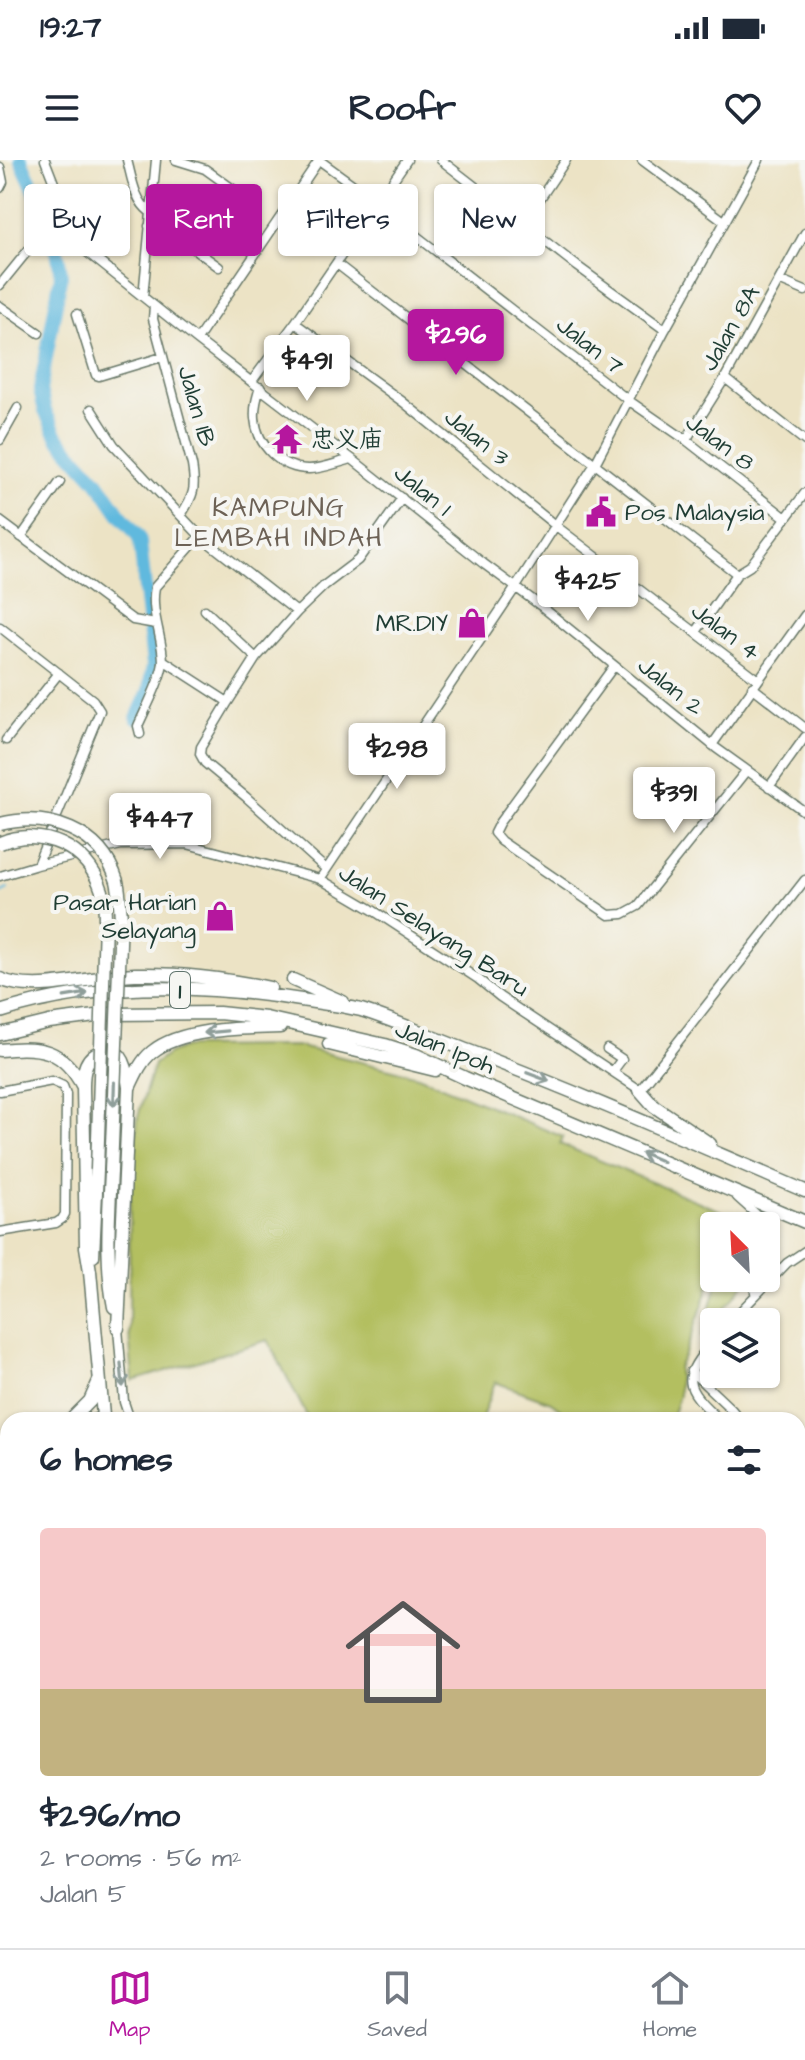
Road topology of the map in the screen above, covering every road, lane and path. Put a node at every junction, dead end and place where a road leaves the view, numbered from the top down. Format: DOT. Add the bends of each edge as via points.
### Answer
graph roads {
  1 [pos="45,160"];
  2 [pos="127,160"];
  3 [pos="156,160"];
  4 [pos="176,160"];
  5 [pos="319,160"];
  6 [pos="407,160"];
  7 [pos="566,160"];
  8 [pos="642,160"];
  9 [pos="759,160"];
  10 [pos="443,161"];
  11 [pos="0,167"];
  12 [pos="153,184"];
  13 [pos="226,184"];
  14 [pos="352,184"];
  15 [pos="390,184"];
  16 [pos="472,184"];
  17 [pos="0,188"];
  18 [pos="545,191"];
  19 [pos="146,209"];
  20 [pos="724,221"];
  21 [pos="805,233"];
  22 [pos="418,237"];
  23 [pos="545,240"];
  24 [pos="24,255"];
  25 [pos="146,256"];
  26 [pos="204,256"];
  27 [pos="342,256"];
  28 [pos="337,264"];
  29 [pos="219,267"];
  30 [pos="781,281"];
  31 [pos="0,285"];
  32 [pos="805,291"];
  33 [pos="143,297"];
  34 [pos="0,306"];
  35 [pos="154,306"];
  36 [pos="77,314"];
  37 [pos="295,323"];
  38 [pos="665,330"];
  39 [pos="39,333"];
  40 [pos="197,340"];
  41 [pos="162,357"];
  42 [pos="725,378"];
  43 [pos="256,384"];
  44 [pos="628,400"];
  45 [pos="18,408"];
  46 [pos="91,409"];
  47 [pos="0,440"];
  48 [pos="686,440"];
  49 [pos="805,441"];
  50 [pos="352,459"];
  51 [pos="595,464"];
  52 [pos="60,482"];
  53 [pos="805,493"];
  54 [pos="402,498"];
  55 [pos="181,515"];
  56 [pos="786,518"];
  57 [pos="0,521"];
  58 [pos="556,526"];
  59 [pos="200,536"];
  60 [pos="21,537"];
  61 [pos="737,574"];
  62 [pos="516,587"];
  63 [pos="205,610"];
  64 [pos="297,612"];
  65 [pos="805,615"];
  66 [pos="154,624"];
  67 [pos="0,627"];
  68 [pos="795,628"];
  69 [pos="696,632"];
  70 [pos="805,636"];
  71 [pos="256,658"];
  72 [pos="163,660"];
  73 [pos="614,666"];
  74 [pos="59,673"];
  75 [pos="755,683"];
  76 [pos="228,702"];
  77 [pos="805,728"];
  78 [pos="140,734"];
  79 [pos="805,737"];
  80 [pos="6,740"];
  81 [pos="712,745"];
  82 [pos="746,771"];
  83 [pos="769,787"];
  84 [pos="805,812"];
  85 [pos="0,824"];
  86 [pos="0,843"];
  87 [pos="37,865"];
  88 [pos="326,869"];
  89 [pos="0,876"];
  90 [pos="320,879"];
  91 [pos="805,880"];
  92 [pos="0,979"];
  93 [pos="293,980"];
  94 [pos="325,1004"];
  95 [pos="360,1010"];
  96 [pos="0,1012"];
  97 [pos="294,1026"];
  98 [pos="0,1034"];
  99 [pos="329,1044"];
  100 [pos="607,1049"];
  101 [pos="0,1050"];
  102 [pos="613,1071"];
  103 [pos="465,1078"];
  104 [pos="83,1087"];
  105 [pos="129,1088"];
  106 [pos="640,1090"];
  107 [pos="0,1091"];
  108 [pos="626,1113"];
  109 [pos="727,1157"];
  110 [pos="724,1188"];
  111 [pos="805,1191"];
  112 [pos="753,1212"];
  113 [pos="805,1222"];
  114 [pos="0,1232"];
  115 [pos="805,1251"];
  116 [pos="90,1271"];
  117 [pos="755,1292"];
  118 [pos="753,1296"];
  119 [pos="742,1308"];
  120 [pos="118,1328"];
  121 [pos="700,1356"];
  122 [pos="691,1371"];
  123 [pos="99,1381"];
  124 [pos="79,1412"];
  125 [pos="104,1412"];
  126 [pos="127,1412"];
  127 [pos="711,1412"];
  128 [pos="734,1412"];
  1 -- 33 [label="street, Jalan 1" via="78,245"];
  2 -- 19 [label="street"];
  3 -- 12 [label="street"];
  4 -- 13 [label="street" via="205,169"];
  5 -- 14 [label="street, Jalan 7"];
  5 -- 40 [label="street"];
  6 -- 15 [label="street"];
  7 -- 18 [label="street"];
  8 -- 20 [label="street"];
  9 -- 20 [label="street"];
  10 -- 16 [label="street"];
  11 -- 17 [label="street"];
  20 -- 38 [label="street"];
  21 -- 30 [label="street, Jalan 8A"];
  22 -- 44 [label="street, Jalan 7"];
  23 -- 38 [label="street"];
  24 -- 31 [label="street"];
  25 -- 33 [label="street"];
  26 -- 29 [label="street"];
  27 -- 28 [label="street"];
  28 -- 37 [label="street"];
  28 -- 51 [label="street"];
  30 -- 32 [label="street"];
  30 -- 42 [label="street, Jalan 8A"];
  33 -- 35 [label="street, Jalan 1"];
  34 -- 39 [label="street"];
  35 -- 40 [label="street, Jalan 1"];
  35 -- 41 [label="street, Jalan 1B"];
  36 -- 41 [label="street" via="96,375"];
  37 -- 43 [label="street"];
  37 -- 58 [label="street, Jalan 3"];
  38 -- 44 [label="street"];
  40 -- 43 [label="street, Jalan 1"];
  41 -- 55 [label="street, Jalan 1B" via="195,485"];
  42 -- 48 [label="street, Jalan 8A"];
  42 -- 49 [label="street"];
  43 -- 50 [label="street, Jalan 1"];
  43 -- 50 [label="street" via="257,431 270,453 282,462 311,469"];
  44 -- 48 [label="street, Jalan 8"];
  44 -- 51 [label="street"];
  45 -- 47 [label="street"];
  46 -- 55 [label="street" via="114,445"];
  48 -- 56 [label="street, Jalan 8"];
  50 -- 54 [label="street, Jalan 1"];
  51 -- 58 [label="street"];
  51 -- 61 [label="street"];
  52 -- 60 [label="street"];
  53 -- 56 [label="street"];
  54 -- 62 [label="street, Jalan 1"];
  54 -- 64 [label="street" via="358,560"];
  55 -- 59 [label="street"];
  56 -- 61 [label="street" via="750,566"];
  57 -- 60 [label="street"];
  58 -- 62 [label="street"];
  58 -- 69 [label="street, Jalan 4"];
  59 -- 64 [label="street"];
  59 -- 66 [label="street" via="155,587"];
  60 -- 66 [label="street" via="133,620"];
  61 -- 69 [label="street"];
  62 -- 73 [label="street, Jalan 2"];
  62 -- 88 [label="street"];
  63 -- 71 [label="street"];
  64 -- 71 [label="street"];
  65 -- 68 [label="street"];
  66 -- 72 [label="street"];
  67 -- 74 [label="street"];
  68 -- 70 [label="street"];
  68 -- 75 [label="street"];
  69 -- 75 [label="street, Jalan 4"];
  71 -- 76 [label="street"];
  72 -- 76 [label="street"];
  72 -- 78 [label="street" via="138,726"];
  73 -- 81 [label="street, Jalan 2"];
  73 -- 82 [label="street" via="499,823 494,833 501,841 609,915 623,914 638,906"];
  74 -- 80 [label="street"];
  74 -- 87 [label="street" via="93,700 100,715"];
  75 -- 77 [label="street, Jalan 4"];
  75 -- 81 [label="street"];
  76 -- 88 [label="street" via="201,747 201,759"];
  79 -- 83 [label="street"];
  81 -- 82 [label="street, Jalan 2"];
  82 -- 83 [label="street, Jalan 2"];
  83 -- 84 [label="street, Jalan 2"];
  85 -- 120 [label="highway, one-way, bridge" via="38,819 63,825 96,847 117,881 121,918 109,1218 110,1285"];
  86 -- 116 [label="highway, bridge" via="34,836 59,843 85,861 102,892"];
  87 -- 89 [label="street, Jalan Selayang Baru"];
  87 -- 90 [label="street, Jalan Selayang Baru" via="121,845 187,844"];
  88 -- 90 [label="street"];
  90 -- 102 [label="street, Jalan Selayang Baru"];
  91 -- 106 [label="street"];
  92 -- 94 [label="highway" via="31,985 135,974 203,977"];
  93 -- 95 [label="highway"];
  94 -- 95 [label="highway, Jalan Ipoh / 1"];
  96 -- 94 [label="highway, Jalan Ipoh / 1, one-way" via="78,993 124,989 240,992"];
  95 -- 108 [label="highway, Jalan Ipoh / 1, one-way"];
  97 -- 98 [label="highway, Jalan Ipoh / 1" via="219,1013 111,1014"];
  97 -- 103 [label="highway, Jalan Ipoh / 1" via="385,1045"];
  97 -- 105 [label="highway, one-way" via="184,1036 153,1051"];
  99 -- 103 [label="highway"];
  100 -- 102 [label="street" via="622,1059"];
  101 -- 104 [label="highway" via="38,1048 53,1053"];
  102 -- 106 [label="street, Jalan Selayang Baru"];
  110 -- 103 [label="highway, Jalan Ipoh / 1, one-way"];
  104 -- 105 [label="highway" via="86,1063 108,1049 121,1057"];
  104 -- 116 [label="highway"];
  105 -- 120 [label="highway"];
  106 -- 108 [label="highway" via="646,1108"];
  106 -- 109 [label="highway" via="654,1106"];
  107 -- 114 [label="street" via="52,1081 66,1094 65,1214 56,1223"];
  108 -- 109 [label="highway, Jalan Ipoh / 1"];
  109 -- 111 [label="highway, Jalan Ipoh / 1"];
  110 -- 112 [label="street"];
  110 -- 113 [label="highway, Jalan Ipoh / 1"];
  115 -- 118 [label="street"];
  116 -- 123 [label="highway"];
  117 -- 118 [label="street"];
  118 -- 119 [label="street"];
  120 -- 126 [label="street, one-way"];
  121 -- 122 [label="street"];
  122 -- 127 [label="street" via="693,1392"];
  122 -- 128 [label="street"];
  123 -- 124 [label="highway"];
  123 -- 125 [label="highway"];
}
